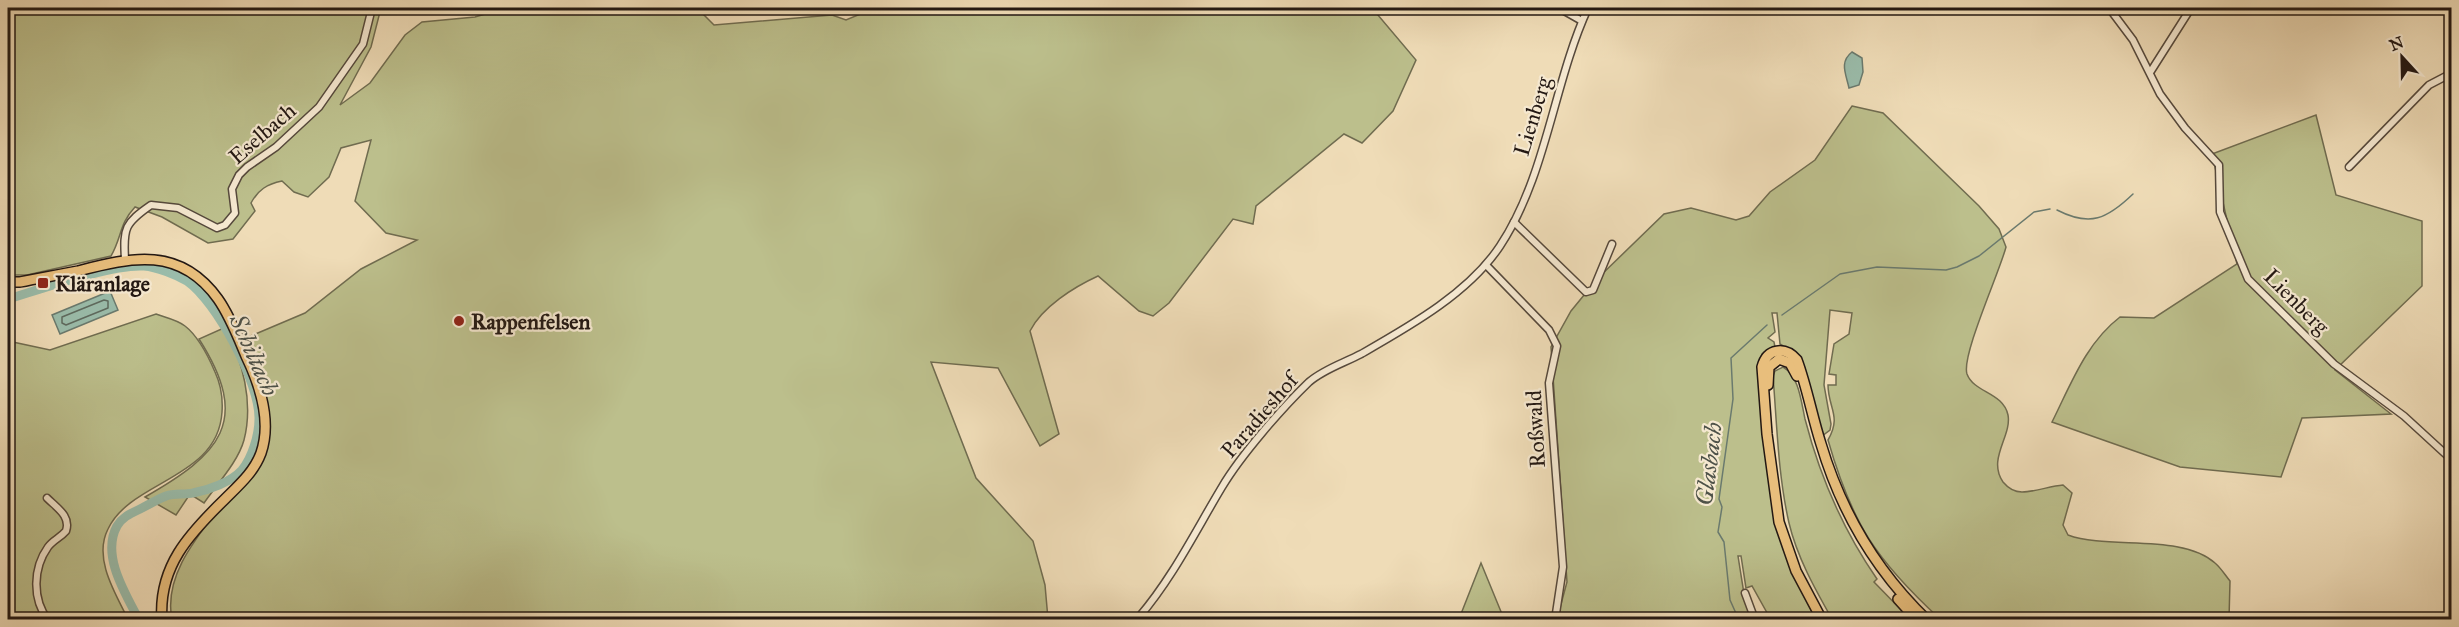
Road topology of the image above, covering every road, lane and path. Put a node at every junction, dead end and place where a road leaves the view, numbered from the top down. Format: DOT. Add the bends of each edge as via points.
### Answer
graph roads {
  1 [pos="372,8"];
  2 [pos="1559,8"];
  3 [pos="1588,8"];
  4 [pos="2109,8"];
  5 [pos="2191,8"];
  6 [pos="1582,21"];
  7 [pos="2151,71"];
  8 [pos="2451,73"];
  9 [pos="2349,167"];
  10 [pos="1515,222"];
  11 [pos="1612,244"];
  12 [pos="125,259"];
  13 [pos="1486,265"];
  14 [pos="8,282"];
  15 [pos="2451,460"];
  16 [pos="47,498"];
  17 [pos="1745,593"];
  18 [pos="1140,618"];
  19 [pos="48,620"];
  20 [pos="162,620"];
  21 [pos="1555,620"];
  22 [pos="1755,620"];
  23 [pos="1822,620"];
  24 [pos="1828,620"];
  25 [pos="1917,620"];
  26 [pos="1927,620"];
  1 -- 12 [label="street, Eselbach" via="363,44 319,106 239,176 231,189 235,213 225,225 217,228 178,208 151,205 127,226"];
  2 -- 6 [label="street"];
  3 -- 6 [label="street, Lienberg"];
  4 -- 7 [label="street, Lienberg"];
  5 -- 7 [label="street"];
  6 -- 10 [label="street, Lienberg"];
  7 -- 15 [label="street, Lienberg" via="2160,94 2219,165 2220,212 2248,279 2334,364"];
  8 -- 9 [label="street" via="2429,85"];
  10 -- 11 [label="street" via="1586,292 1598,283"];
  10 -- 13 [label="street, Lienberg"];
  12 -- 14 [label="main road"];
  12 -- 20 [label="main road" via="169,262 208,288 224,309 250,365 265,415 264,439 255,466 200,525 168,571"];
  13 -- 18 [label="street, Paradieshof" via="1397,332 1311,381 1223,486 1163,589"];
  13 -- 21 [label="street, Roßwald" via="1549,330 1557,346 1549,383 1563,567"];
  16 -- 19 [label="street" via="64,514 67,524 66,531 43,555 36,581 40,606"];
  17 -- 22 [label="street"];
  23 -- 26 [label="main road" via="1785,544 1777,507 1762,367 1768,354 1777,350 1789,352 1797,360 1823,451 1854,526 1891,582"];
  24 -- 25 [label="main road" via="1795,556 1782,503 1768,380 1771,364 1779,358 1790,363 1797,375 1840,511 1875,570"];
}
